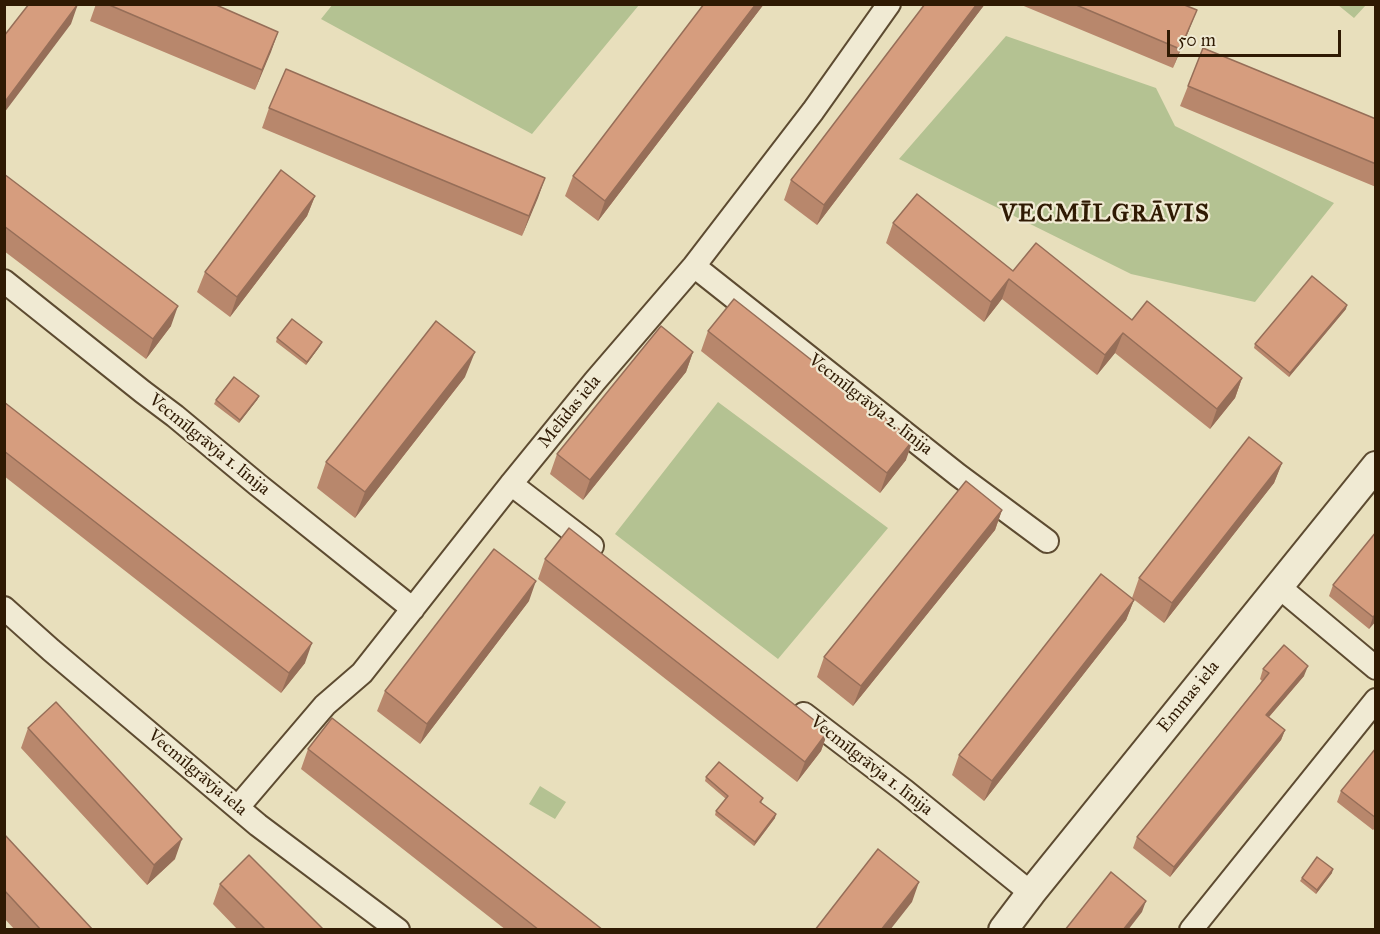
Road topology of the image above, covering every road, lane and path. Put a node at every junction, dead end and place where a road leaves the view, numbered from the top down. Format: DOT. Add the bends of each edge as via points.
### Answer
graph roads {
  1 [pos="889,4"];
  2 [pos="694,266"];
  3 [pos="4,281"];
  4 [pos="1376,466"];
  5 [pos="511,484"];
  6 [pos="1047,541"];
  7 [pos="611,562"];
  8 [pos="1278,586"];
  9 [pos="4,608"];
  10 [pos="413,609"];
  11 [pos="1376,668"];
  12 [pos="787,700"];
  13 [pos="1376,700"];
  14 [pos="238,807"];
  15 [pos="1031,893"];
  16 [pos="398,930"];
  17 [pos="1003,930"];
  18 [pos="1191,930"];
  1 -- 2 [label="street, Melīdas iela"];
  2 -- 5 [label="street, Melīdas iela"];
  2 -- 6 [label="street, Vecmīlgrāvja 2. līnija"];
  3 -- 10 [label="street, Vecmīlgrāvja 1. līnija"];
  4 -- 8 [label="street, Emmas iela"];
  5 -- 7 [label="street"];
  5 -- 10 [label="street, Melīdas iela"];
  8 -- 11 [label="street"];
  8 -- 15 [label="street, Emmas iela"];
  9 -- 14 [label="street, Vecmīlgrāvja iela"];
  10 -- 14 [label="street, Melīdas iela" via="362,673 325,705"];
  12 -- 15 [label="street, Vecmīlgrāvja 1. līnija"];
  13 -- 18 [label="street"];
  14 -- 16 [label="street, Vecmīlgrāvja iela"];
  15 -- 17 [label="street, Emmas iela"];
}
